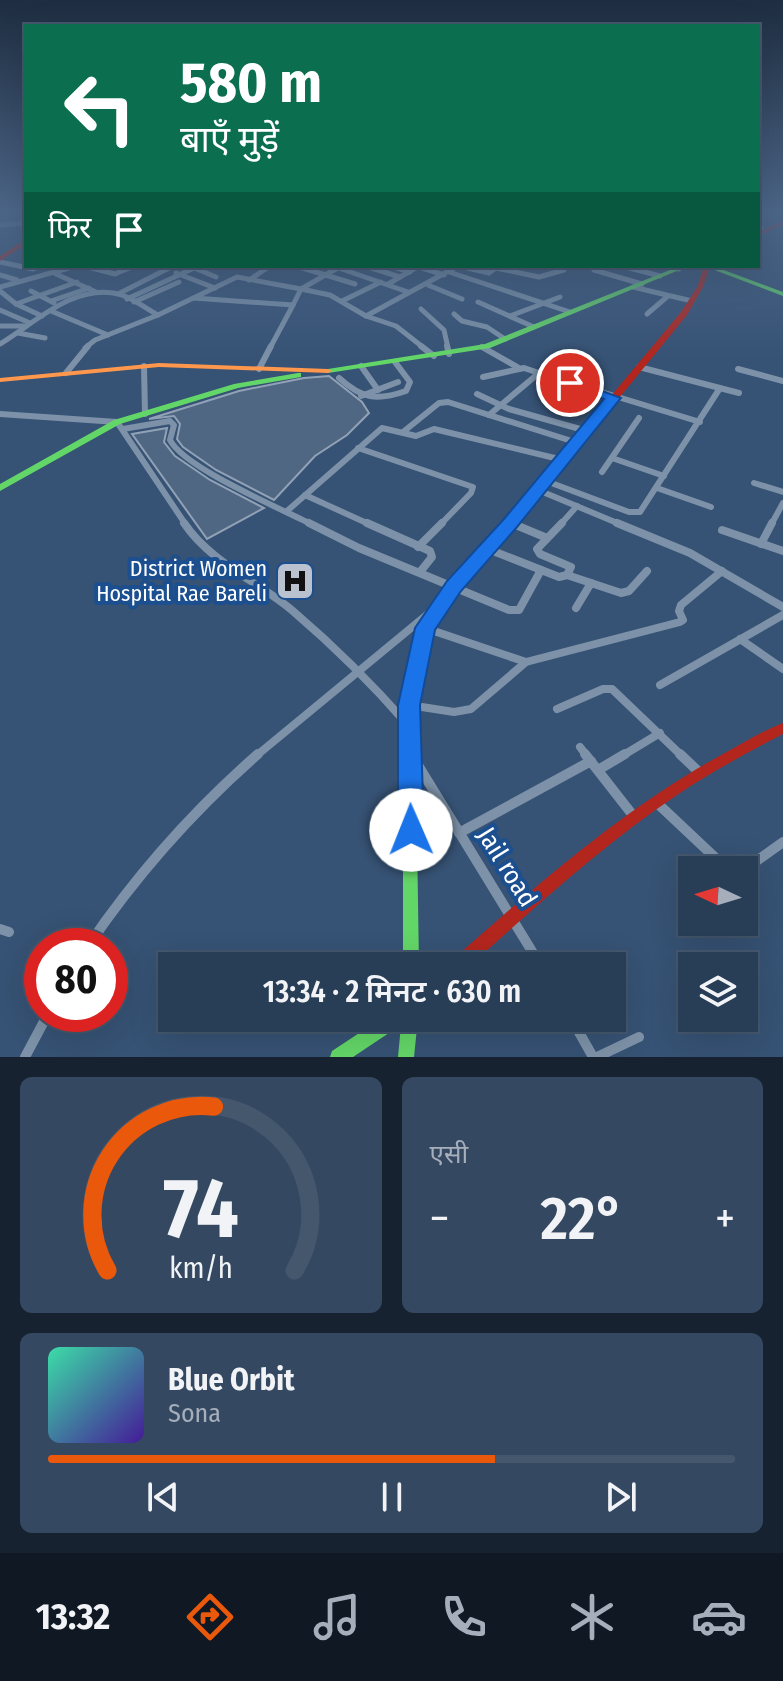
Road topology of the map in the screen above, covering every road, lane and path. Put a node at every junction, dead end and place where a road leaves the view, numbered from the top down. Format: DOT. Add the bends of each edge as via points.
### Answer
graph roads {
  1 [pos="0,261"];
  2 [pos="24,267"];
  3 [pos="69,268"];
  4 [pos="92,268"];
  5 [pos="126,268"];
  6 [pos="164,268"];
  7 [pos="168,268"];
  8 [pos="190,268"];
  9 [pos="194,268"];
  10 [pos="267,268"];
  11 [pos="304,268"];
  12 [pos="335,268"];
  13 [pos="343,268"];
  14 [pos="371,268"];
  15 [pos="397,268"];
  16 [pos="415,268"];
  17 [pos="425,268"];
  18 [pos="455,268"];
  19 [pos="467,268"];
  20 [pos="496,268"];
  21 [pos="501,268"];
  22 [pos="630,268"];
  23 [pos="676,268"];
  24 [pos="706,268"];
  25 [pos="712,268"];
  26 [pos="564,270"];
  27 [pos="594,270"];
  28 [pos="410,272"];
  29 [pos="52,273"];
  30 [pos="177,274"];
  31 [pos="327,274"];
  32 [pos="446,274"];
  33 [pos="0,275"];
  34 [pos="660,276"];
  35 [pos="216,277"];
  36 [pos="400,277"];
  37 [pos="249,280"];
  38 [pos="19,281"];
  39 [pos="77,282"];
  40 [pos="179,282"];
  41 [pos="384,283"];
  42 [pos="355,284"];
  43 [pos="428,285"];
  44 [pos="637,285"];
  45 [pos="89,288"];
  46 [pos="215,288"];
  47 [pos="301,289"];
  48 [pos="1,291"];
  49 [pos="31,291"];
  50 [pos="408,292"];
  51 [pos="98,293"];
  52 [pos="118,294"];
  53 [pos="783,294"];
  54 [pos="39,296"];
  55 [pos="668,296"];
  56 [pos="560,297"];
  57 [pos="192,298"];
  58 [pos="127,299"];
  59 [pos="462,299"];
  60 [pos="13,301"];
  61 [pos="51,301"];
  62 [pos="342,301"];
  63 [pos="692,301"];
  64 [pos="134,302"];
  65 [pos="478,302"];
  66 [pos="547,302"];
  67 [pos="0,303"];
  68 [pos="293,305"];
  69 [pos="60,306"];
  70 [pos="421,309"];
  71 [pos="0,310"];
  72 [pos="51,311"];
  73 [pos="570,312"];
  74 [pos="454,314"];
  75 [pos="647,314"];
  76 [pos="158,315"];
  77 [pos="42,316"];
  78 [pos="366,316"];
  79 [pos="510,316"];
  80 [pos="27,324"];
  81 [pos="0,326"];
  82 [pos="534,327"];
  83 [pos="18,333"];
  84 [pos="108,335"];
  85 [pos="12,337"];
  86 [pos="0,338"];
  87 [pos="45,338"];
  88 [pos="505,339"];
  89 [pos="0,344"];
  90 [pos="482,347"];
  91 [pos="449,354"];
  92 [pos="434,356"];
  93 [pos="395,362"];
  94 [pos="570,362"];
  95 [pos="144,366"];
  96 [pos="361,366"];
  97 [pos="639,367"];
  98 [pos="519,368"];
  99 [pos="259,369"];
  100 [pos="738,369"];
  101 [pos="323,372"];
  102 [pos="66,373"];
  103 [pos="539,373"];
  104 [pos="548,376"];
  105 [pos="483,377"];
  106 [pos="339,378"];
  107 [pos="0,380"];
  108 [pos="783,381"];
  109 [pos="398,382"];
  110 [pos="720,388"];
  111 [pos="378,390"];
  112 [pos="739,393"];
  113 [pos="477,394"];
  114 [pos="359,397"];
  115 [pos="614,398"];
  116 [pos="501,405"];
  117 [pos="0,414"];
  118 [pos="145,414"];
  119 [pos="489,415"];
  120 [pos="639,418"];
  121 [pos="700,422"];
  122 [pos="120,426"];
  123 [pos="587,431"];
  124 [pos="403,432"];
  125 [pos="578,443"];
  126 [pos="358,448"];
  127 [pos="612,458"];
  128 [pos="563,460"];
  129 [pos="602,472"];
  130 [pos="664,476"];
  131 [pos="754,483"];
  132 [pos="542,486"];
  133 [pos="0,488"];
  134 [pos="657,488"];
  135 [pos="783,492"];
  136 [pos="305,495"];
  137 [pos="783,503"];
  138 [pos="577,506"];
  139 [pos="711,507"];
  140 [pos="287,511"];
  141 [pos="511,523"];
  142 [pos="722,530"];
  143 [pos="547,538"];
  144 [pos="761,544"];
  145 [pos="418,547"];
  146 [pos="488,549"];
  147 [pos="783,551"];
  148 [pos="541,570"];
  149 [pos="647,571"];
  150 [pos="722,571"];
  151 [pos="420,572"];
  152 [pos="567,575"];
  153 [pos="591,583"];
  154 [pos="454,586"];
  155 [pos="439,606"];
  156 [pos="783,607"];
  157 [pos="576,608"];
  158 [pos="783,615"];
  159 [pos="425,628"];
  160 [pos="740,639"];
  161 [pos="526,662"];
  162 [pos="783,669"];
  163 [pos="357,670"];
  164 [pos="660,685"];
  165 [pos="409,705"];
  166 [pos="557,709"];
  167 [pos="409,727"];
  168 [pos="783,728"];
  169 [pos="660,733"];
  170 [pos="580,747"];
  171 [pos="410,751"];
  172 [pos="595,765"];
  173 [pos="700,773"];
  174 [pos="656,802"];
  175 [pos="635,818"];
  176 [pos="459,833"];
  177 [pos="783,842"];
  178 [pos="713,856"];
  179 [pos="758,860"];
  180 [pos="512,917"];
  181 [pos="100,928"];
  182 [pos="411,952"];
  183 [pos="473,952"];
  184 [pos="533,952"];
  185 [pos="38,1032"];
  186 [pos="376,1032"];
  187 [pos="409,1032"];
  188 [pos="580,1032"];
  189 [pos="639,1037"];
  190 [pos="25,1057"];
  191 [pos="338,1057"];
  192 [pos="406,1057"];
  193 [pos="595,1057"];
  1 -- 2 [label="street"];
  3 -- 29 [label="street"];
  4 -- 5 [label="street" via="115,274"];
  6 -- 52 [label="street"];
  7 -- 30 [label="street"];
  8 -- 30 [label="street"];
  9 -- 35 [label="street"];
  10 -- 37 [label="street"];
  11 -- 31 [label="street"];
  12 -- 31 [label="street"];
  13 -- 41 [label="street"];
  14 -- 36 [label="street"];
  15 -- 28 [label="street"];
  16 -- 28 [label="street"];
  17 -- 32 [label="street"];
  18 -- 32 [label="street"];
  19 -- 20 [label="street" via="489,273"];
  21 -- 26 [label="street" via="539,277"];
  22 -- 34 [label="street"];
  23 -- 34 [label="main road"];
  24 -- 63 [label="main road"];
  25 -- 53 [label="main road"];
  27 -- 44 [label="street"];
  28 -- 36 [label="street"];
  29 -- 38 [label="street"];
  29 -- 39 [label="street"];
  30 -- 46 [label="street"];
  30 -- 58 [label="street"];
  31 -- 42 [label="street"];
  31 -- 47 [label="street"];
  32 -- 43 [label="street"];
  32 -- 66 [label="street"];
  33 -- 38 [label="street"];
  34 -- 44 [label="main road"];
  36 -- 41 [label="street"];
  37 -- 46 [label="street" via="237,277"];
  37 -- 47 [label="street"];
  38 -- 48 [label="street"];
  39 -- 45 [label="street"];
  39 -- 54 [label="street"];
  40 -- 64 [label="street"];
  41 -- 50 [label="street"];
  41 -- 62 [label="street"];
  43 -- 50 [label="street"];
  43 -- 59 [label="street"];
  44 -- 55 [label="street"];
  44 -- 73 [label="main road"];
  45 -- 51 [label="street"];
  45 -- 61 [label="street"];
  46 -- 57 [label="street"];
  47 -- 62 [label="street"];
  47 -- 68 [label="street"];
  48 -- 60 [label="street"];
  49 -- 54 [label="street"];
  50 -- 78 [label="street"];
  51 -- 52 [label="street"];
  51 -- 69 [label="street"];
  52 -- 58 [label="street"];
  54 -- 60 [label="street"];
  54 -- 61 [label="street"];
  55 -- 63 [label="street"];
  55 -- 75 [label="street"];
  56 -- 66 [label="street"];
  57 -- 68 [label="street"];
  57 -- 76 [label="street"];
  58 -- 64 [label="street"];
  60 -- 67 [label="street"];
  60 -- 77 [label="street"];
  61 -- 69 [label="street"];
  62 -- 78 [label="street"];
  63 -- 97 [label="main road"];
  64 -- 76 [label="street"];
  65 -- 79 [label="street"];
  66 -- 73 [label="street"];
  66 -- 79 [label="street"];
  68 -- 99 [label="street"];
  69 -- 72 [label="street"];
  70 -- 91 [label="street" via="446,332"];
  71 -- 80 [label="street"];
  72 -- 77 [label="street"];
  72 -- 84 [label="street"];
  73 -- 82 [label="main road"];
  74 -- 88 [label="street"];
  76 -- 84 [label="street"];
  77 -- 80 [label="street"];
  78 -- 92 [label="street" via="396,326"];
  79 -- 82 [label="street"];
  80 -- 81 [label="street"];
  80 -- 83 [label="street"];
  82 -- 88 [label="main road"];
  83 -- 85 [label="street"];
  83 -- 87 [label="street"];
  84 -- 102 [label="street" via="86,346"];
  85 -- 86 [label="street"];
  85 -- 89 [label="street"];
  88 -- 90 [label="main road"];
  90 -- 91 [label="main road"];
  90 -- 98 [label="street"];
  91 -- 92 [label="main road"];
  92 -- 93 [label="main road"];
  93 -- 96 [label="main road"];
  93 -- 114 [label="street" via="410,382 406,391 379,400"];
  94 -- 104 [label="street"];
  95 -- 99 [label="main road"];
  95 -- 102 [label="main road"];
  95 -- 118 [label="street"];
  96 -- 101 [label="main road"];
  96 -- 111 [label="street"];
  97 -- 110 [label="street"];
  97 -- 115 [label="main road"];
  98 -- 103 [label="street"];
  98 -- 105 [label="street"];
  99 -- 101 [label="main road"];
  100 -- 108 [label="street"];
  101 -- 118 [label="main road" via="237,386"];
  102 -- 107 [label="main road"];
  103 -- 104 [label="street"];
  103 -- 116 [label="street"];
  104 -- 115 [label="street"];
  106 -- 114 [label="street"];
  109 -- 111 [label="street"];
  110 -- 112 [label="street"];
  110 -- 121 [label="street"];
  111 -- 114 [label="street"];
  113 -- 116 [label="street"];
  115 -- 121 [label="street"];
  115 -- 123 [label="main road"];
  116 -- 119 [label="street"];
  116 -- 123 [label="street"];
  117 -- 122 [label="street"];
  118 -- 122 [label="main road"];
  119 -- 124 [label="street" via="444,402"];
  119 -- 125 [label="street"];
  120 -- 127 [label="street"];
  121 -- 130 [label="street"];
  122 -- 133 [label="main road"];
  122 -- 140 [label="street" via="173,422 174,448 207,471"];
  122 -- 163 [label="street" via="208,551 292,610"];
  123 -- 125 [label="main road"];
  124 -- 126 [label="street" via="382,428"];
  124 -- 128 [label="street" via="419,436 434,429"];
  125 -- 128 [label="main road"];
  126 -- 136 [label="street"];
  126 -- 145 [label="street" via="473,487"];
  127 -- 129 [label="street"];
  127 -- 130 [label="street"];
  128 -- 132 [label="main road"];
  130 -- 134 [label="street"];
  131 -- 135 [label="street"];
  132 -- 134 [label="street" via="635,513 643,510"];
  132 -- 138 [label="street"];
  132 -- 141 [label="main road"];
  134 -- 139 [label="street"];
  136 -- 140 [label="street"];
  136 -- 145 [label="street"];
  137 -- 144 [label="street"];
  138 -- 143 [label="street"];
  138 -- 150 [label="street"];
  140 -- 151 [label="street"];
  141 -- 143 [label="street"];
  141 -- 146 [label="main road"];
  142 -- 144 [label="street"];
  143 -- 152 [label="street" via="537,551 571,567"];
  144 -- 147 [label="street"];
  145 -- 151 [label="street" via="433,555"];
  146 -- 148 [label="street"];
  146 -- 154 [label="main road"];
  148 -- 152 [label="street"];
  148 -- 154 [label="street" via="516,611"];
  149 -- 153 [label="street" via="625,593"];
  150 -- 156 [label="street"];
  150 -- 161 [label="street" via="679,608 680,622"];
  151 -- 154 [label="street"];
  152 -- 153 [label="street"];
  153 -- 157 [label="street"];
  154 -- 155 [label="main road"];
  155 -- 159 [label="main road"];
  155 -- 163 [label="street"];
  158 -- 160 [label="street"];
  159 -- 161 [label="street"];
  159 -- 165 [label="main road"];
  160 -- 162 [label="street"];
  160 -- 164 [label="street"];
  161 -- 165 [label="street" via="471,709 454,712"];
  163 -- 167 [label="street"];
  163 -- 181 [label="street" via="253,758 168,843 126,889"];
  165 -- 167 [label="main road"];
  166 -- 169 [label="street" via="612,689"];
  167 -- 171 [label="main road"];
  168 -- 173 [label="main road"];
  169 -- 172 [label="street"];
  169 -- 173 [label="street"];
  170 -- 172 [label="street"];
  171 -- 176 [label="street, Jail road"];
  171 -- 182 [label="main road"];
  172 -- 175 [label="street"];
  172 -- 176 [label="street"];
  173 -- 174 [label="main road"];
  174 -- 175 [label="main road"];
  174 -- 178 [label="street"];
  175 -- 180 [label="main road"];
  176 -- 180 [label="street, Jail road"];
  177 -- 179 [label="street"];
  180 -- 183 [label="main road"];
  180 -- 184 [label="street, Jail road"];
  185 -- 190 [label="street"];
  186 -- 191 [label="main road"];
  187 -- 192 [label="main road"];
  188 -- 193 [label="street"];
  189 -- 193 [label="street"];
}
